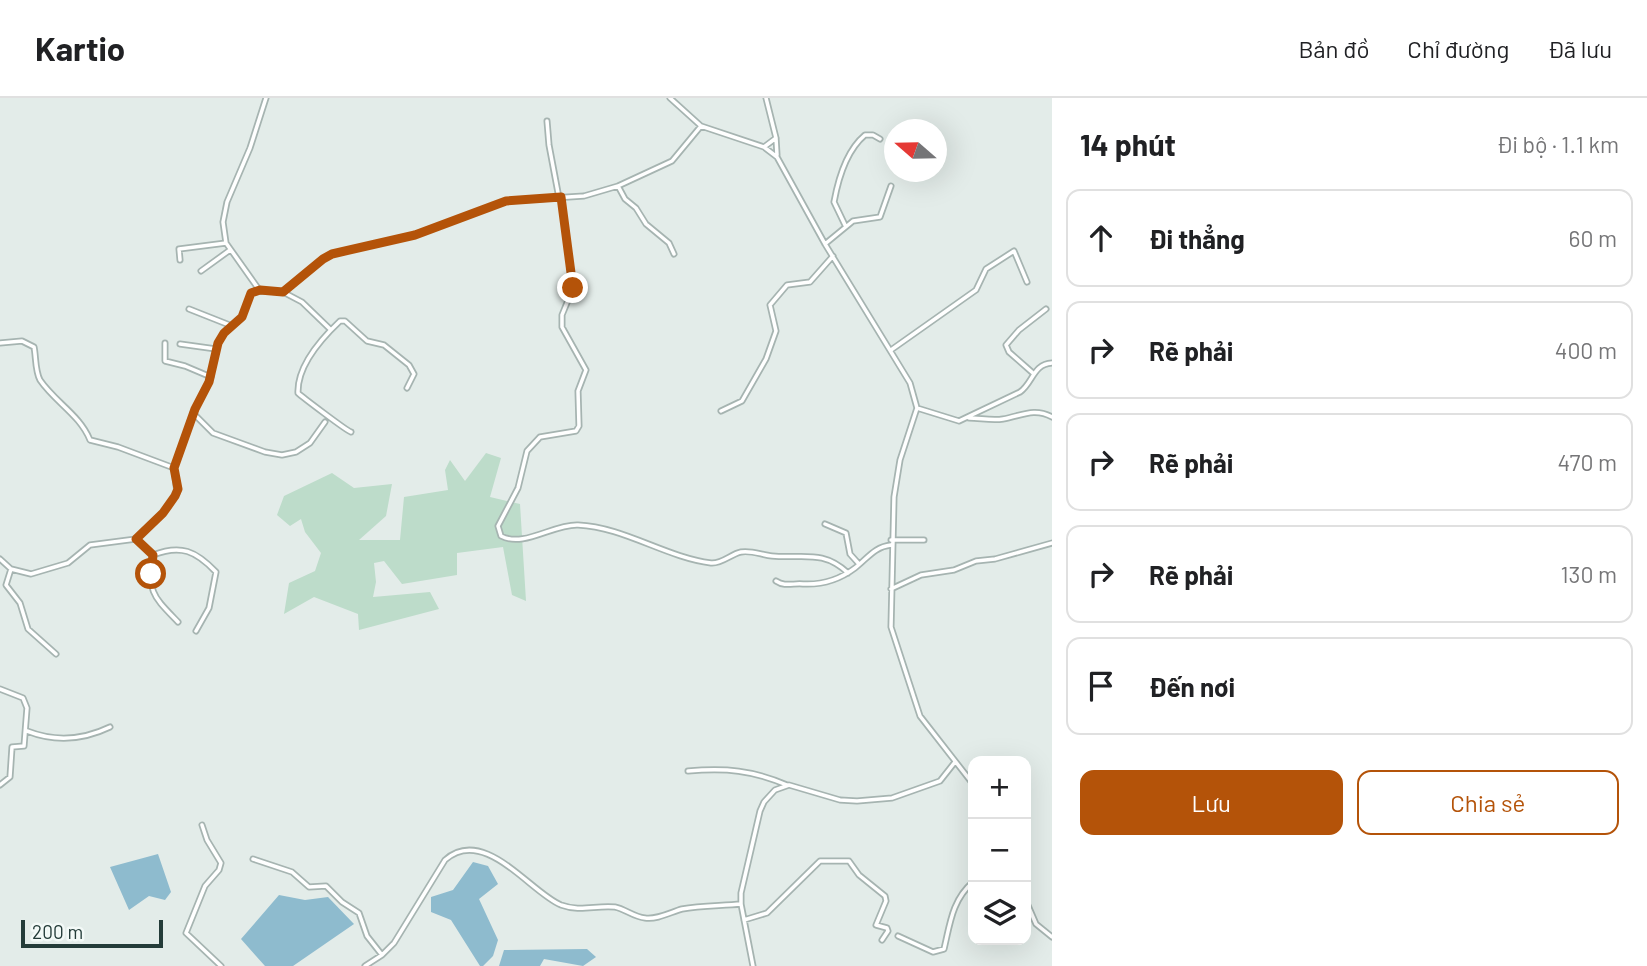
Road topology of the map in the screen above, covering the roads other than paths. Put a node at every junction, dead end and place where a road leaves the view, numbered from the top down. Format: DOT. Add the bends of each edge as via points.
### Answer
graph roads {
  1 [pos="266,98"];
  2 [pos="670,98"];
  3 [pos="766,98"];
  4 [pos="548,121"];
  5 [pos="701,126"];
  6 [pos="776,138"];
  7 [pos="880,139"];
  8 [pos="764,147"];
  9 [pos="777,157"];
  10 [pos="618,186"];
  11 [pos="891,186"];
  12 [pos="560,197"];
  13 [pos="845,225"];
  14 [pos="226,243"];
  15 [pos="825,244"];
  16 [pos="230,250"];
  17 [pos="674,254"];
  18 [pos="833,256"];
  19 [pos="180,260"];
  20 [pos="201,271"];
  21 [pos="1027,282"];
  22 [pos="260,290"];
  23 [pos="283,292"];
  24 [pos="189,309"];
  25 [pos="1046,309"];
  26 [pos="232,326"];
  27 [pos="331,329"];
  28 [pos="0,342"];
  29 [pos="165,342"];
  30 [pos="180,344"];
  31 [pos="216,349"];
  32 [pos="891,350"];
  33 [pos="1052,363"];
  34 [pos="1034,374"];
  35 [pos="211,377"];
  36 [pos="407,388"];
  37 [pos="918,408"];
  38 [pos="721,411"];
  39 [pos="193,412"];
  40 [pos="1052,417"];
  41 [pos="967,418"];
  42 [pos="325,422"];
  43 [pos="351,432"];
  44 [pos="174,468"];
  45 [pos="825,524"];
  46 [pos="136,539"];
  47 [pos="924,540"];
  48 [pos="891,543"];
  49 [pos="1052,543"];
  50 [pos="153,555"];
  51 [pos="0,559"];
  52 [pos="859,564"];
  53 [pos="12,569"];
  54 [pos="848,573"];
  55 [pos="776,581"];
  56 [pos="891,589"];
  57 [pos="178,622"];
  58 [pos="196,631"];
  59 [pos="56,654"];
  60 [pos="0,689"];
  61 [pos="110,727"];
  62 [pos="27,731"];
  63 [pos="955,762"];
  64 [pos="688,771"];
  65 [pos="968,778"];
  66 [pos="0,785"];
  67 [pos="789,785"];
  68 [pos="202,825"];
  69 [pos="253,859"];
  70 [pos="972,882"];
  71 [pos="741,904"];
  72 [pos="1031,912"];
  73 [pos="744,920"];
  74 [pos="898,936"];
  75 [pos="1052,937"];
  76 [pos="882,940"];
  77 [pos="382,955"];
  78 [pos="221,966"];
  79 [pos="365,966"];
  80 [pos="753,966"];
  1 -- 14 [label="street" via="227,202 223,222"];
  2 -- 5 [label="street"];
  3 -- 6 [label="street"];
  4 -- 12 [label="street"];
  5 -- 8 [label="street"];
  5 -- 10 [label="street" via="672,161"];
  6 -- 8 [label="street"];
  6 -- 9 [label="street"];
  7 -- 13 [label="street" via="865,135 847,161 834,202"];
  8 -- 9 [label="street"];
  9 -- 15 [label="street"];
  10 -- 12 [label="street"];
  10 -- 17 [label="street"];
  11 -- 13 [label="street" via="880,217"];
  12 -- 23 [label="street" via="506,201 415,235 332,254"];
  12 -- 54 [label="street" via="573,288 562,327 586,370 578,391 579,426 576,431 540,436 527,451 518,488 498,526 501,536 516,540 579,525 610,530 651,547 712,563 743,551 799,555 817,557"];
  13 -- 15 [label="street"];
  14 -- 16 [label="street"];
  14 -- 19 [label="street" via="179,249"];
  15 -- 18 [label="street"];
  16 -- 20 [label="street"];
  16 -- 22 [label="street"];
  18 -- 32 [label="street"];
  18 -- 38 [label="street" via="810,282 787,285 770,305 776,331 766,359 742,401"];
  21 -- 32 [label="street" via="1014,251 986,269 976,290"];
  22 -- 23 [label="street"];
  22 -- 26 [label="street" via="249,295 242,317"];
  23 -- 27 [label="street" via="302,302"];
  24 -- 26 [label="street"];
  25 -- 34 [label="street" via="1006,345"];
  26 -- 31 [label="street"];
  27 -- 36 [label="street" via="345,321 367,341 384,345 414,374"];
  27 -- 43 [label="street" via="314,349 298,393"];
  28 -- 44 [label="street" via="22,341 34,346 41,380 72,412 90,440"];
  29 -- 35 [label="street" via="165,361"];
  30 -- 31 [label="street"];
  31 -- 35 [label="street"];
  32 -- 37 [label="street" via="907,375"];
  33 -- 34 [label="street" via="1043,364"];
  34 -- 41 [label="street" via="1020,393"];
  35 -- 39 [label="street"];
  37 -- 41 [label="street" via="956,422"];
  37 -- 48 [label="street" via="897,476"];
  39 -- 42 [label="street" via="213,433 282,455 310,443"];
  39 -- 44 [label="street"];
  40 -- 41 [label="street" via="1030,412 1002,419"];
  44 -- 46 [label="street" via="175,496"];
  45 -- 52 [label="street" via="846,533 850,554"];
  46 -- 50 [label="street"];
  46 -- 53 [label="street" via="85,547 68,562 36,574"];
  47 -- 48 [label="street"];
  48 -- 52 [label="street"];
  48 -- 56 [label="street"];
  49 -- 56 [label="street" via="921,575"];
  50 -- 57 [label="street" via="154,596"];
  50 -- 58 [label="street" via="172,548 186,551 216,572 209,608"];
  51 -- 53 [label="street"];
  52 -- 54 [label="street"];
  53 -- 59 [label="street" via="6,585 20,603 28,629"];
  54 -- 55 [label="street" via="812,585"];
  56 -- 63 [label="street" via="891,627 920,716"];
  60 -- 62 [label="street" via="26,701"];
  61 -- 62 [label="street" via="93,735 57,739"];
  62 -- 66 [label="street" via="24,746 12,747 10,777"];
  63 -- 65 [label="street"];
  63 -- 67 [label="street" via="940,781 891,798 840,800"];
  64 -- 67 [label="street" via="756,773"];
  67 -- 71 [label="street" via="775,790 764,802"];
  68 -- 78 [label="street" via="219,870 205,887 186,933"];
  69 -- 77 [label="street" via="292,872 309,887 329,887 359,913 367,936"];
  70 -- 74 [label="street" via="952,913 944,949 933,952"];
  71 -- 73 [label="street"];
  71 -- 77 [label="street" via="650,918 615,908 577,909 550,900 503,862 479,853 458,852 445,860"];
  72 -- 75 [label="street" via="1036,924"];
  73 -- 76 [label="street" via="767,913 820,860 849,861 885,896 876,925 887,928"];
  73 -- 80 [label="street"];
  77 -- 79 [label="street"];
}
